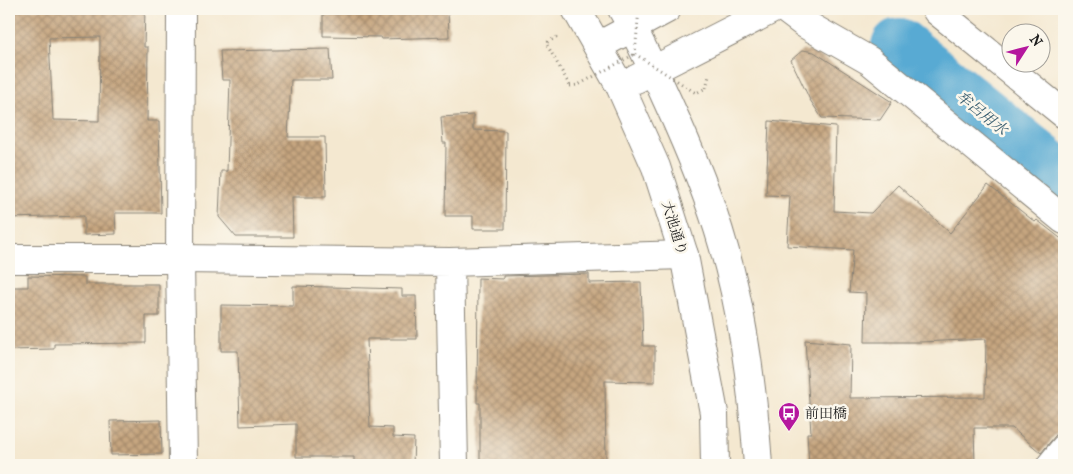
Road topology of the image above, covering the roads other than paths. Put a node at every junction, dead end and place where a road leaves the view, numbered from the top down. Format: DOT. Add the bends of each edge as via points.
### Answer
graph roads {
  1 [pos="181,9"];
  2 [pos="576,9"];
  3 [pos="667,9"];
  4 [pos="773,9"];
  5 [pos="786,9"];
  6 [pos="936,9"];
  7 [pos="631,15"];
  8 [pos="598,46"];
  9 [pos="644,62"];
  10 [pos="620,86"];
  11 [pos="1064,114"];
  12 [pos="1064,220"];
  13 [pos="684,254"];
  14 [pos="9,259"];
  15 [pos="180,259"];
  16 [pos="450,262"];
  17 [pos="1064,449"];
  18 [pos="183,465"];
  19 [pos="454,465"];
  20 [pos="715,465"];
  21 [pos="758,465"];
  22 [pos="1051,465"];
  1 -- 15 [label="street"];
  2 -- 8 [label="street, 大池通り"];
  3 -- 7 [label="street"];
  4 -- 9 [label="street"];
  5 -- 12 [label="street" via="805,24 870,62"];
  6 -- 11 [label="street"];
  7 -- 8 [label="street"];
  7 -- 9 [label="street"];
  8 -- 10 [label="street, 大池通り"];
  9 -- 10 [label="street"];
  9 -- 21 [label="street" via="704,184 724,246 753,398"];
  10 -- 13 [label="street, 大池通り" via="656,167"];
  13 -- 16 [label="street"];
  13 -- 20 [label="street, 大池通り" via="714,413"];
  14 -- 15 [label="street"];
  15 -- 16 [label="street"];
  15 -- 18 [label="street"];
  16 -- 19 [label="street"];
  17 -- 22 [label="street"];
}
